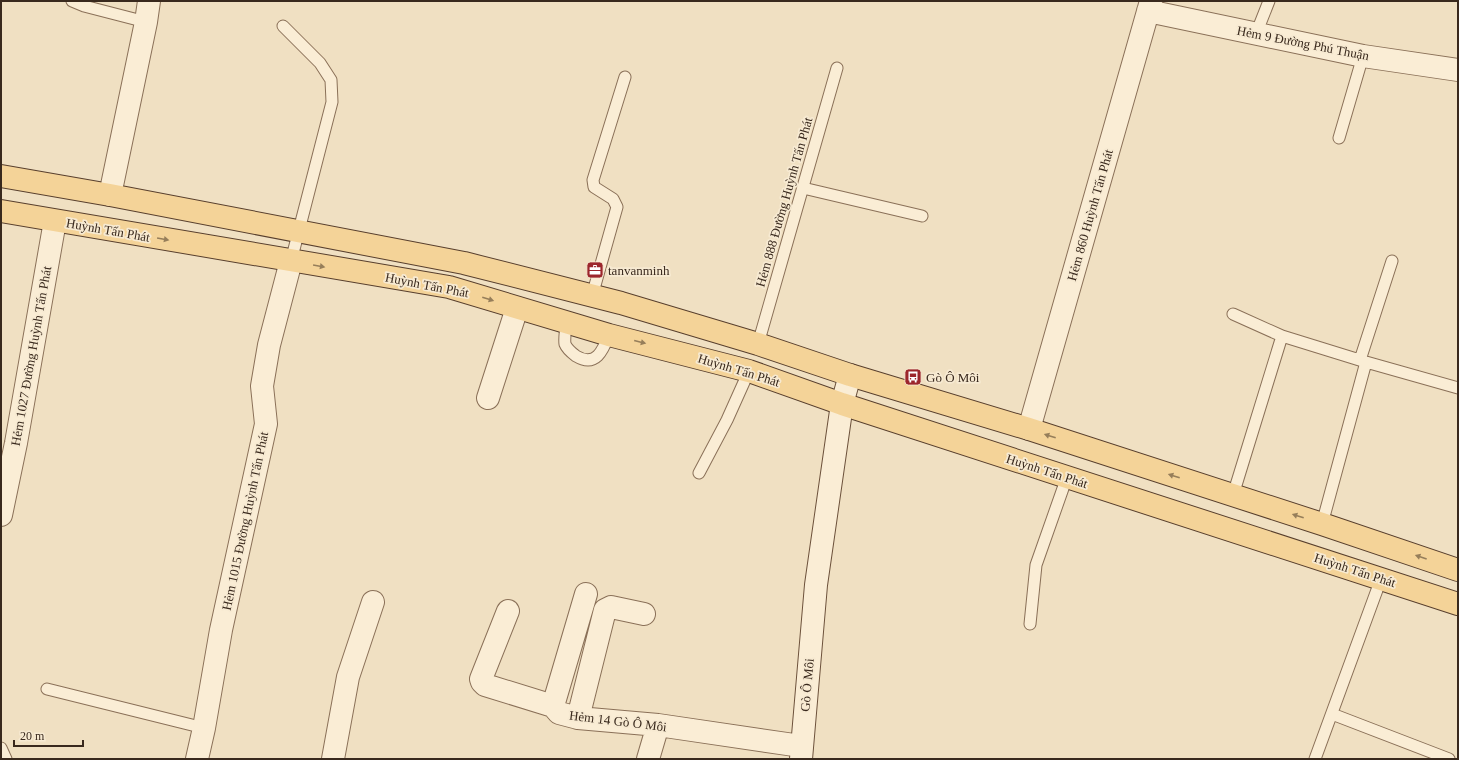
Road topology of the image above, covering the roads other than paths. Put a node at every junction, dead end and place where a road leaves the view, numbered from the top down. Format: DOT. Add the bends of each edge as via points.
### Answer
graph roads {
  1 [pos="72,1"];
  2 [pos="1269,1"];
  3 [pos="1150,6"];
  4 [pos="148,11"];
  5 [pos="283,26"];
  6 [pos="1256,34"];
  7 [pos="1363,56"];
  8 [pos="837,68"];
  9 [pos="1458,70"];
  10 [pos="625,77"];
  11 [pos="1338,138"];
  12 [pos="1,176"];
  13 [pos="803,188"];
  14 [pos="110,195"];
  15 [pos="1,210"];
  16 [pos="922,216"];
  17 [pos="55,221"];
  18 [pos="298,231"];
  19 [pos="291,261"];
  20 [pos="1392,261"];
  21 [pos="592,296"];
  22 [pos="621,302"];
  23 [pos="516,308"];
  24 [pos="1233,314"];
  25 [pos="566,322"];
  26 [pos="609,334"];
  27 [pos="1282,336"];
  28 [pos="758,344"];
  29 [pos="1363,361"];
  30 [pos="749,371"];
  31 [pos="850,375"];
  32 [pos="1458,388"];
  33 [pos="488,398"];
  34 [pos="842,404"];
  35 [pos="1029,429"];
  36 [pos="8,442"];
  37 [pos="699,473"];
  38 [pos="1068,477"];
  39 [pos="1233,495"];
  40 [pos="1,515"];
  41 [pos="1322,524"];
  42 [pos="1458,570"];
  43 [pos="1381,579"];
  44 [pos="586,594"];
  45 [pos="373,602"];
  46 [pos="1458,604"];
  47 [pos="508,611"];
  48 [pos="644,614"];
  49 [pos="1030,624"];
  50 [pos="47,689"];
  51 [pos="553,706"];
  52 [pos="1332,714"];
  53 [pos="578,718"];
  54 [pos="658,725"];
  55 [pos="204,728"];
  56 [pos="1,748"];
  57 [pos="801,753"];
  58 [pos="6,759"];
  59 [pos="197,759"];
  60 [pos="333,759"];
  61 [pos="648,759"];
  62 [pos="1315,759"];
  63 [pos="1449,759"];
  1 -- 4 [label="lane" via="84,6"];
  2 -- 6 [label="lane"];
  3 -- 6 [label="street, Hẻm 9 Đường Phú Thuận"];
  3 -- 35 [label="street, Hẻm 860 Huỳnh Tấn Phát"];
  4 -- 14 [label="street"];
  5 -- 18 [label="lane" via="320,63 331,80 332,102"];
  6 -- 7 [label="street, Hẻm 9 Đường Phú Thuận"];
  7 -- 9 [label="street, Hẻm 9 Đường Phú Thuận"];
  7 -- 11 [label="lane"];
  8 -- 13 [label="lane, Hẻm 888 Đường Huỳnh Tấn Phát"];
  10 -- 21 [label="lane" via="593,180 594,188 613,199 617,207"];
  12 -- 14 [label="main road"];
  13 -- 16 [label="lane"];
  13 -- 28 [label="lane, Hẻm 888 Đường Huỳnh Tấn Phát"];
  14 -- 18 [label="main road"];
  15 -- 17 [label="main road, Huỳnh Tấn Phát"];
  17 -- 19 [label="main road, Huỳnh Tấn Phát, one-way"];
  17 -- 36 [label="street, Hẻm 1027 Đường Huỳnh Tấn Phát"];
  18 -- 19 [label="lane"];
  18 -- 21 [label="main road" via="464,263"];
  19 -- 23 [label="main road, Huỳnh Tấn Phát, one-way" via="449,287"];
  19 -- 55 [label="street, Hẻm 1015 Đường Huỳnh Tấn Phát" via="269,345 262,386 266,424 221,630"];
  20 -- 29 [label="lane"];
  21 -- 22 [label="main road"];
  22 -- 26 [label="main road"];
  22 -- 28 [label="main road"];
  23 -- 25 [label="main road, Huỳnh Tấn Phát"];
  23 -- 33 [label="street"];
  24 -- 27 [label="lane"];
  25 -- 26 [label="main road, Huỳnh Tấn Phát"];
  25 -- 26 [label="lane" via="565,345 571,353 580,358 590,360 598,356"];
  26 -- 30 [label="main road, Huỳnh Tấn Phát, one-way"];
  27 -- 29 [label="lane"];
  27 -- 39 [label="lane"];
  28 -- 31 [label="main road"];
  29 -- 32 [label="lane"];
  29 -- 41 [label="lane"];
  30 -- 34 [label="main road, Huỳnh Tấn Phát"];
  30 -- 37 [label="lane" via="728,420"];
  31 -- 34 [label="street, Gò Ô Môi"];
  31 -- 35 [label="main road"];
  34 -- 38 [label="main road, Huỳnh Tấn Phát"];
  34 -- 57 [label="street, Gò Ô Môi" via="816,585"];
  39 -- 35 [label="main road, one-way"];
  36 -- 40 [label="street, Hẻm 1027 Đường Huỳnh Tấn Phát"];
  38 -- 43 [label="main road, Huỳnh Tấn Phát"];
  38 -- 49 [label="lane" via="1036,565"];
  41 -- 39 [label="main road, one-way"];
  42 -- 41 [label="main road, one-way"];
  43 -- 46 [label="main road, Huỳnh Tấn Phát"];
  43 -- 52 [label="lane"];
  44 -- 51 [label="street, Hẻm 14 Gò Ô Môi"];
  45 -- 60 [label="street" via="348,678"];
  47 -- 51 [label="street" via="482,682"];
  48 -- 53 [label="street" via="611,607 605,610"];
  50 -- 55 [label="lane"];
  51 -- 53 [label="street, Hẻm 14 Gò Ô Môi" via="559,713"];
  52 -- 62 [label="lane"];
  52 -- 63 [label="lane"];
  53 -- 54 [label="street, Hẻm 14 Gò Ô Môi"];
  54 -- 57 [label="street, Hẻm 14 Gò Ô Môi"];
  54 -- 61 [label="street"];
  55 -- 59 [label="street, Hẻm 1015 Đường Huỳnh Tấn Phát"];
  56 -- 58 [label="lane"];
}
